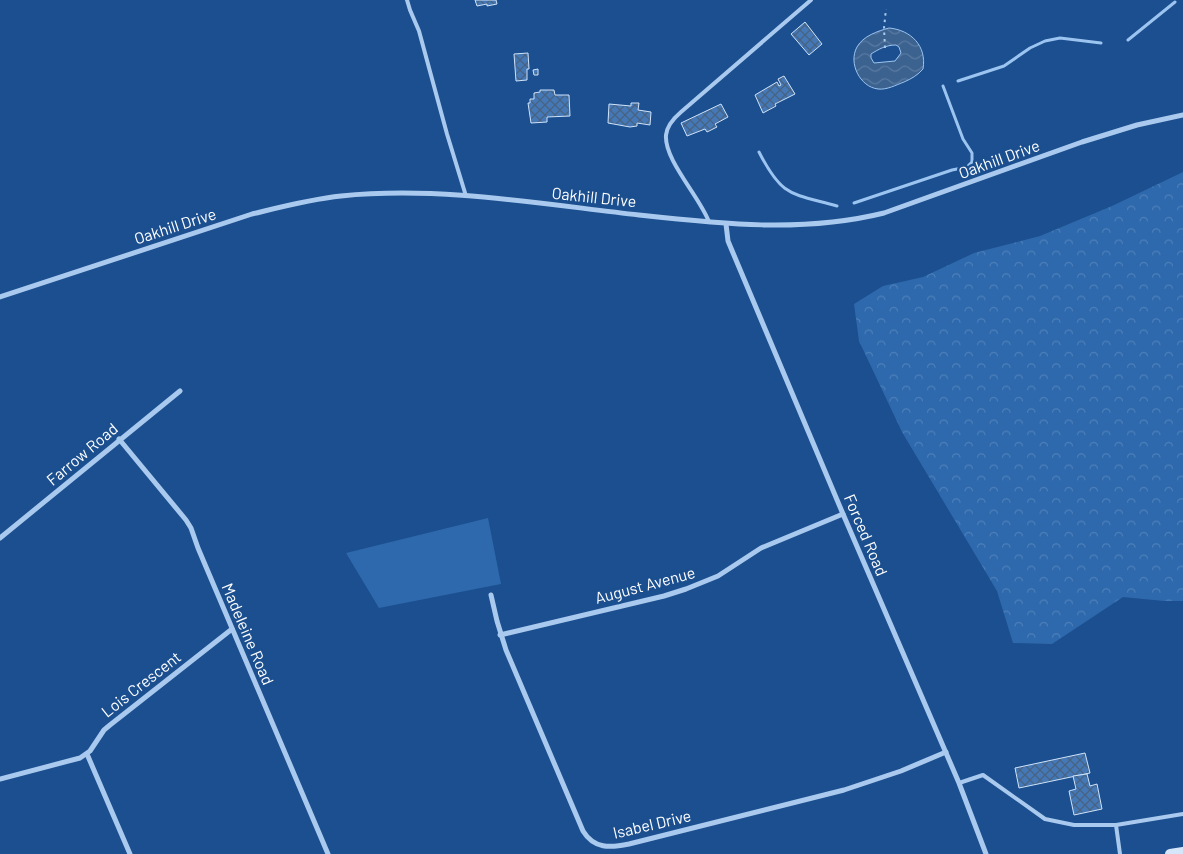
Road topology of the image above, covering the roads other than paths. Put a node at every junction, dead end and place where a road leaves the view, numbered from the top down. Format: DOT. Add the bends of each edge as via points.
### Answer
graph roads {
  1 [pos="407,0"];
  2 [pos="811,0"];
  3 [pos="1183,115"];
  4 [pos="466,196"];
  5 [pos="709,222"];
  6 [pos="726,224"];
  7 [pos="0,297"];
  8 [pos="180,391"];
  9 [pos="119,439"];
  10 [pos="843,514"];
  11 [pos="0,538"];
  12 [pos="491,596"];
  13 [pos="232,629"];
  14 [pos="500,635"];
  15 [pos="946,752"];
  16 [pos="87,754"];
  17 [pos="0,779"];
  18 [pos="959,783"];
  19 [pos="1183,814"];
  20 [pos="1116,825"];
  21 [pos="130,854"];
  22 [pos="328,854"];
  23 [pos="986,854"];
  24 [pos="1120,854"];
  1 -- 4 [label="lane" via="420,31"];
  2 -- 5 [label="lane" via="681,112 668,128 671,156"];
  3 -- 6 [label="street, Oakhill Drive" via="1082,142 869,217 797,225"];
  4 -- 5 [label="street, Oakhill Drive"];
  4 -- 7 [label="street, Oakhill Drive" via="340,196 288,205"];
  5 -- 6 [label="street, Oakhill Drive"];
  6 -- 10 [label="street, Forced Road" via="728,241"];
  8 -- 9 [label="street, Farrow Road"];
  9 -- 11 [label="street, Farrow Road"];
  9 -- 13 [label="street, Madeleine Road" via="191,528"];
  10 -- 14 [label="street, August Avenue" via="761,548 718,576 686,589"];
  10 -- 15 [label="street, Forced Road"];
  12 -- 14 [label="street, Isabel Drive"];
  13 -- 16 [label="street, Lois Crescent" via="110,725"];
  13 -- 22 [label="street, Madeleine Road"];
  14 -- 15 [label="street, Isabel Drive" via="583,831 594,844 604,847 629,844 844,790"];
  15 -- 18 [label="street, Forced Road"];
  16 -- 17 [label="street"];
  16 -- 21 [label="street"];
  18 -- 20 [label="lane" via="982,776 1045,819 1074,826"];
  18 -- 23 [label="street, Forced Road"];
  19 -- 20 [label="lane"];
  20 -- 24 [label="lane"];
}
